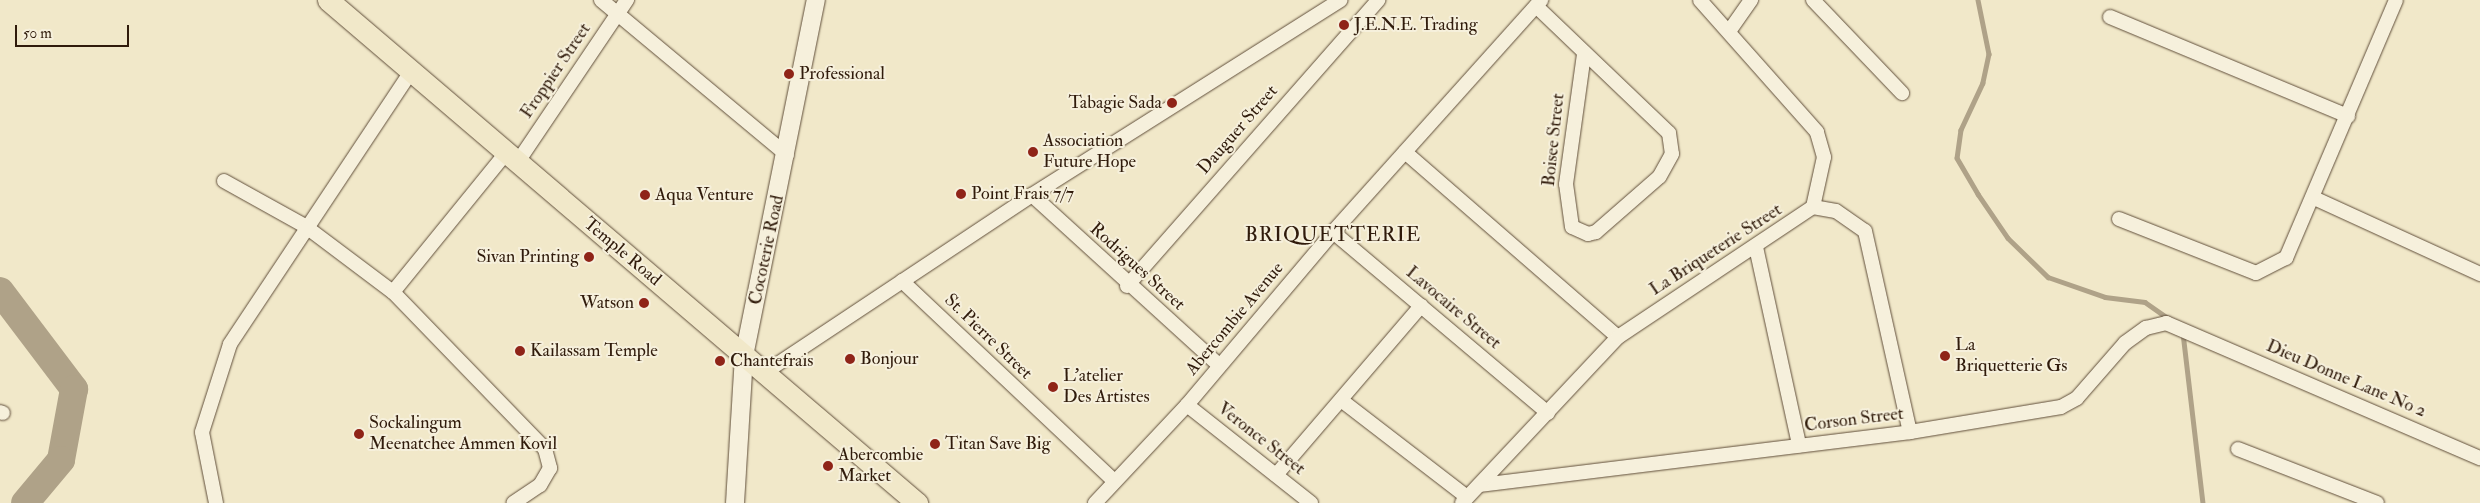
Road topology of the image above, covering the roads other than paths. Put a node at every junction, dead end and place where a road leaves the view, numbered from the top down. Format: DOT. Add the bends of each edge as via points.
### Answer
graph roads {
  1 [pos="328,0"];
  2 [pos="601,0"];
  3 [pos="627,0"];
  4 [pos="816,0"];
  5 [pos="1340,0"];
  6 [pos="1378,0"];
  7 [pos="1700,0"];
  8 [pos="1752,0"];
  9 [pos="1813,0"];
  10 [pos="2396,0"];
  11 [pos="1539,3"];
  12 [pos="618,14"];
  13 [pos="2110,17"];
  14 [pos="1730,30"];
  15 [pos="1584,54"];
  16 [pos="411,72"];
  17 [pos="1902,93"];
  18 [pos="2348,116"];
  19 [pos="1405,152"];
  20 [pos="787,155"];
  21 [pos="511,159"];
  22 [pos="224,181"];
  23 [pos="1032,195"];
  24 [pos="2314,198"];
  25 [pos="1813,207"];
  26 [pos="2119,219"];
  27 [pos="305,226"];
  28 [pos="1333,232"];
  29 [pos="1756,247"];
  30 [pos="2480,274"];
  31 [pos="902,281"];
  32 [pos="1127,286"];
  33 [pos="393,292"];
  34 [pos="1421,306"];
  35 [pos="2197,335"];
  36 [pos="1618,337"];
  37 [pos="744,356"];
  38 [pos="1219,364"];
  39 [pos="764,373"];
  40 [pos="1341,400"];
  41 [pos="1187,405"];
  42 [pos="1548,413"];
  43 [pos="1910,432"];
  44 [pos="1799,445"];
  45 [pos="2238,449"];
  46 [pos="2480,458"];
  47 [pos="1276,475"];
  48 [pos="1114,481"];
  49 [pos="1480,485"];
  50 [pos="1464,500"];
  51 [pos="216,503"];
  52 [pos="513,503"];
  53 [pos="735,503"];
  54 [pos="917,503"];
  55 [pos="1095,503"];
  56 [pos="1311,503"];
  57 [pos="2377,503"];
  1 -- 16 [label="main road, Temple Road"];
  2 -- 12 [label="street"];
  3 -- 12 [label="street, Froppier Street"];
  4 -- 20 [label="street, Cocoterie Road"];
  5 -- 23 [label="street"];
  6 -- 32 [label="street, Dauguer Street"];
  7 -- 14 [label="street"];
  8 -- 14 [label="street"];
  9 -- 17 [label="street"];
  10 -- 18 [label="street"];
  11 -- 15 [label="street, Boisee Street"];
  11 -- 19 [label="street, Abercombie Avenue"];
  12 -- 20 [label="street"];
  12 -- 21 [label="street, Froppier Street"];
  13 -- 18 [label="street"];
  14 -- 25 [label="street" via="1817,132 1824,157"];
  15 -- 15 [label="street, Boisee Street" via="1669,133 1672,154 1658,177 1596,232 1588,234 1572,227 1566,184"];
  16 -- 21 [label="main road, Temple Road"];
  16 -- 27 [label="street"];
  18 -- 24 [label="street"];
  19 -- 28 [label="street, Abercombie Avenue"];
  19 -- 36 [label="street"];
  20 -- 37 [label="street, Cocoterie Road"];
  21 -- 33 [label="street, Froppier Street"];
  21 -- 37 [label="main road, Temple Road"];
  22 -- 27 [label="street"];
  23 -- 31 [label="street"];
  23 -- 32 [label="street, Rodrigues Street"];
  24 -- 26 [label="street" via="2286,258 2256,273"];
  24 -- 30 [label="street"];
  25 -- 29 [label="street, La Briqueterie Street"];
  25 -- 43 [label="street" via="1836,211 1865,231"];
  27 -- 33 [label="street"];
  27 -- 51 [label="street" via="230,344 202,432"];
  28 -- 34 [label="street, Lavocaire Street"];
  28 -- 38 [label="street, Abercombie Avenue"];
  29 -- 36 [label="street, La Briqueterie Street"];
  29 -- 44 [label="street"];
  31 -- 39 [label="street"];
  31 -- 48 [label="street, St. Pierre Street"];
  32 -- 38 [label="street, Rodrigues Street"];
  33 -- 52 [label="street" via="545,449 550,468 540,485"];
  34 -- 40 [label="street"];
  34 -- 42 [label="street, Lavocaire Street"];
  35 -- 43 [label="street, Corson Street" via="2176,324 2142,330 2108,358 2070,403"];
  35 -- 46 [label="street, Dieu Donne Lane No 2"];
  36 -- 42 [label="street, La Briqueterie Street"];
  37 -- 39 [label="main road, Temple Road"];
  37 -- 53 [label="street, Cocoterie Road"];
  38 -- 41 [label="street, Abercombie Avenue"];
  39 -- 54 [label="main road, Temple Road"];
  40 -- 47 [label="street"];
  40 -- 50 [label="street"];
  41 -- 47 [label="street, Veronce Street"];
  41 -- 48 [label="street, Abercombie Avenue"];
  42 -- 49 [label="street, La Briqueterie Street"];
  43 -- 44 [label="street, Corson Street"];
  44 -- 49 [label="street, Corson Street"];
  45 -- 57 [label="street"];
  47 -- 56 [label="street, Veronce Street"];
  48 -- 55 [label="street, Abercombie Avenue"];
  49 -- 50 [label="street, La Briqueterie Street"];
}
